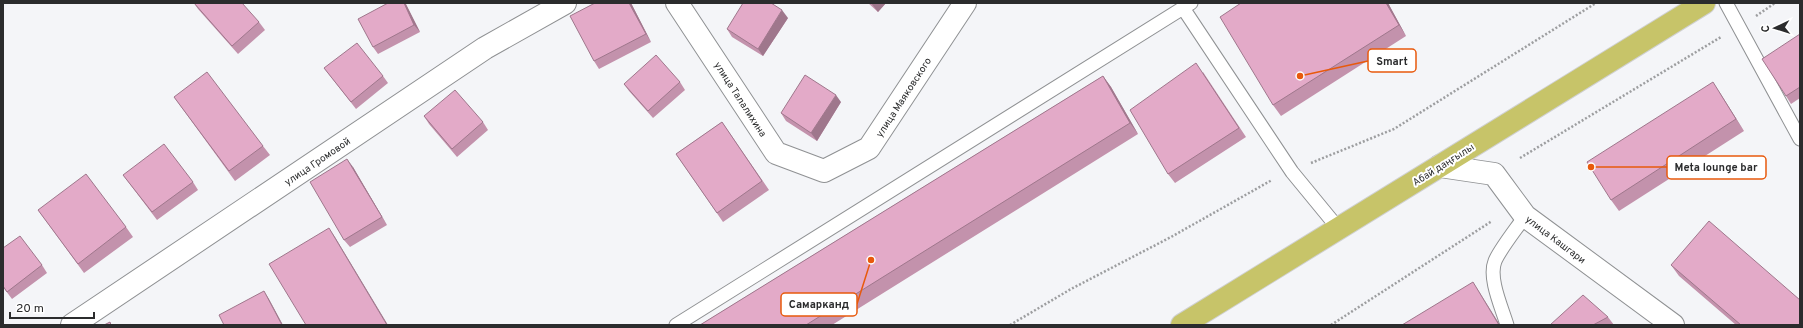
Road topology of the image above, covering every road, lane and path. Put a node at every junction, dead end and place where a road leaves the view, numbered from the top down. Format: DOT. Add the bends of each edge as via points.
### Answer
graph roads {
  1 [pos="565,3"];
  2 [pos="677,3"];
  3 [pos="965,3"];
  4 [pos="1704,3"];
  5 [pos="1726,3"];
  6 [pos="1776,3"];
  7 [pos="1187,5"];
  8 [pos="1749,20"];
  9 [pos="1722,36"];
  10 [pos="1799,137"];
  11 [pos="1520,158"];
  12 [pos="1440,166"];
  13 [pos="824,171"];
  14 [pos="1525,216"];
  15 [pos="1492,221"];
  16 [pos="1338,228"];
  17 [pos="72,325"];
  18 [pos="676,325"];
  19 [pos="1182,325"];
  20 [pos="1331,325"];
  21 [pos="1507,325"];
  22 [pos="1673,325"];
  1 -- 17 [label="street, улица Громовой" via="485,48"];
  2 -- 13 [label="street, улица Талалихина" via="776,153"];
  3 -- 13 [label="street, улица Маяковского" via="870,148"];
  4 -- 12 [label="main road, Абай даңғылы"];
  5 -- 10 [label="lane"];
  6 -- 8 [label="path"];
  7 -- 16 [label="lane" via="1292,172"];
  7 -- 18 [label="lane"];
  9 -- 11 [label="path"];
  12 -- 14 [label="street, улица Кашгари" via="1494,174"];
  12 -- 16 [label="main road, Абай даңғылы"];
  14 -- 21 [label="lane" via="1495,261 1496,291"];
  14 -- 22 [label="street, улица Кашгари"];
  15 -- 20 [label="path"];
  16 -- 19 [label="main road, Абай даңғылы"];
}
